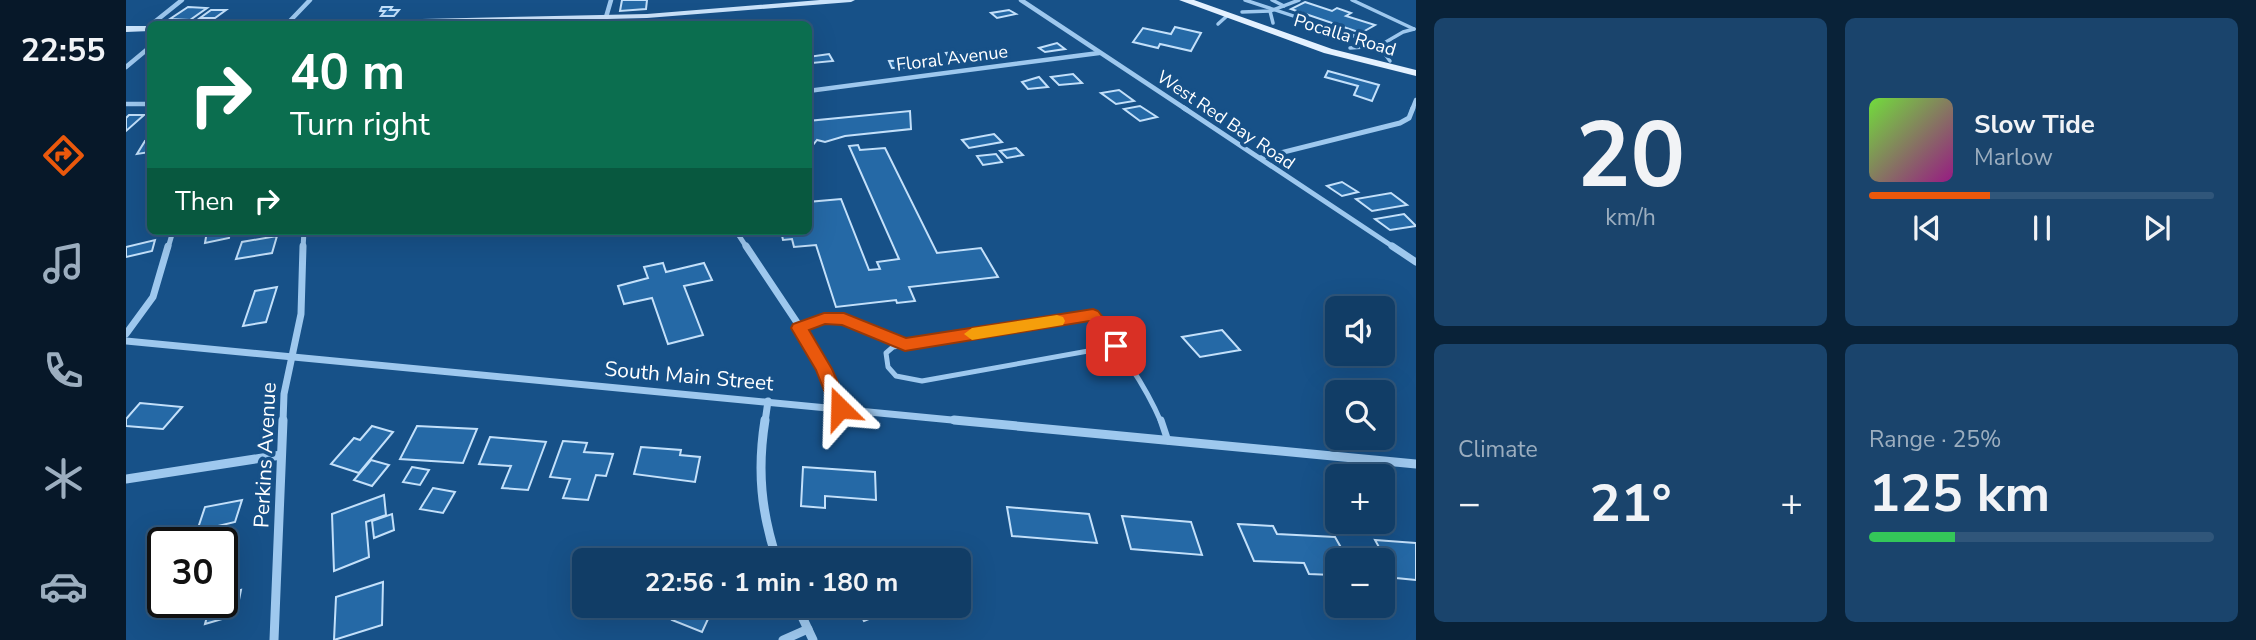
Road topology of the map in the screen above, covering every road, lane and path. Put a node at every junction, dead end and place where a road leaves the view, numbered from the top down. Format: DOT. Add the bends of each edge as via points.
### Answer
graph roads {
  1 [pos="182,0"];
  2 [pos="310,0"];
  3 [pos="611,0"];
  4 [pos="852,0"];
  5 [pos="1021,0"];
  6 [pos="1184,0"];
  7 [pos="1206,0"];
  8 [pos="1245,0"];
  9 [pos="1272,0"];
  10 [pos="1299,0"];
  11 [pos="1352,0"];
  12 [pos="799,3"];
  13 [pos="1284,6"];
  14 [pos="1228,15"];
  15 [pos="1272,15"];
  16 [pos="157,21"];
  17 [pos="290,21"];
  18 [pos="606,21"];
  19 [pos="1217,24"];
  20 [pos="147,27"];
  21 [pos="126,29"];
  22 [pos="1415,30"];
  23 [pos="1380,46"];
  24 [pos="1350,48"];
  25 [pos="147,50"];
  26 [pos="1100,53"];
  27 [pos="1390,61"];
  28 [pos="126,67"];
  29 [pos="1416,72"];
  30 [pos="812,90"];
  31 [pos="1416,100"];
  32 [pos="126,104"];
  33 [pos="147,104"];
  34 [pos="1408,120"];
  35 [pos="1416,124"];
  36 [pos="1259,158"];
  37 [pos="172,235"];
  38 [pos="304,235"];
  39 [pos="739,235"];
  40 [pos="1416,262"];
  41 [pos="799,328"];
  42 [pos="126,334"];
  43 [pos="126,341"];
  44 [pos="905,345"];
  45 [pos="1116,346"];
  46 [pos="292,356"];
  47 [pos="768,401"];
  48 [pos="840,408"];
  49 [pos="1168,441"];
  50 [pos="281,454"];
  51 [pos="1416,464"];
  52 [pos="126,479"];
  53 [pos="773,548"];
  54 [pos="803,618"];
  55 [pos="808,629"];
  56 [pos="274,640"];
  57 [pos="783,640"];
  58 [pos="813,640"];
  1 -- 16 [label="street"];
  2 -- 17 [label="street"];
  3 -- 18 [label="street"];
  4 -- 12 [label="main road"];
  5 -- 26 [label="street, West Red Bay Road"];
  6 -- 14 [label="main road, Pocalla Road"];
  7 -- 15 [label="main road, Pocalla Road" via="1242,12"];
  8 -- 15 [label="lane"];
  9 -- 13 [label="lane"];
  10 -- 13 [label="lane"];
  11 -- 22 [label="lane"];
  12 -- 18 [label="main road"];
  13 -- 15 [label="lane"];
  14 -- 19 [label="lane"];
  14 -- 29 [label="main road, Pocalla Road" via="1382,66"];
  15 -- 23 [label="lane"];
  15 -- 24 [label="main road, Pocalla Road"];
  20 -- 21 [label="main road"];
  22 -- 23 [label="lane"];
  23 -- 24 [label="lane"];
  23 -- 27 [label="lane"];
  24 -- 27 [label="main road, Pocalla Road"];
  25 -- 28 [label="street"];
  26 -- 30 [label="street, Floral Avenue"];
  26 -- 36 [label="street, West Red Bay Road"];
  27 -- 29 [label="main road, Pocalla Road"];
  31 -- 34 [label="street"];
  32 -- 33 [label="street"];
  34 -- 35 [label="street"];
  34 -- 36 [label="street"];
  36 -- 40 [label="street, West Red Bay Road"];
  37 -- 42 [label="street" via="153,297"];
  38 -- 46 [label="street, Perkins Avenue" via="301,314"];
  39 -- 41 [label="street"];
  41 -- 44 [label="lane" via="833,317"];
  41 -- 48 [label="street" via="824,369"];
  43 -- 46 [label="street, South Main Street"];
  44 -- 45 [label="lane" via="1093,315"];
  44 -- 45 [label="lane" via="893,347 885,362 891,374 922,381"];
  45 -- 49 [label="lane" via="1151,395"];
  46 -- 47 [label="street, South Main Street"];
  46 -- 50 [label="street, Perkins Avenue" via="284,394"];
  47 -- 48 [label="street, South Main Street"];
  47 -- 53 [label="street" via="758,466 759,496"];
  48 -- 49 [label="street, South Main Street"];
  49 -- 51 [label="street, South Main Street"];
  50 -- 52 [label="street"];
  50 -- 56 [label="street, Perkins Avenue"];
  54 -- 55 [label="street"];
  55 -- 57 [label="street"];
  55 -- 58 [label="street"];
}
